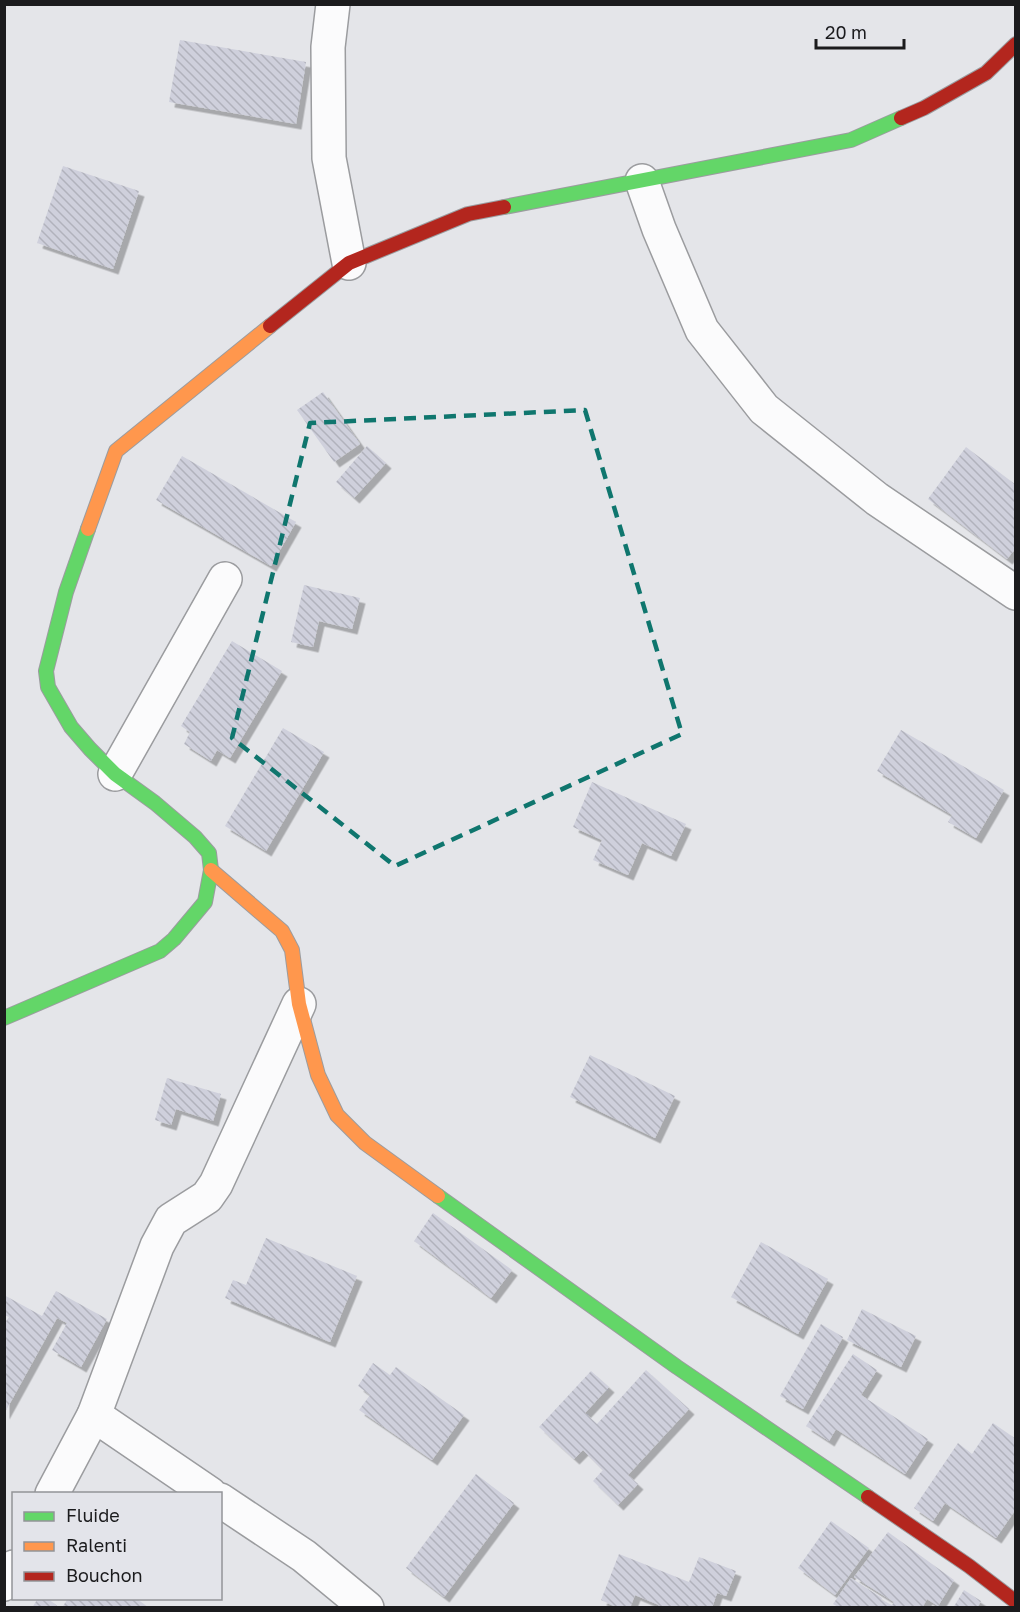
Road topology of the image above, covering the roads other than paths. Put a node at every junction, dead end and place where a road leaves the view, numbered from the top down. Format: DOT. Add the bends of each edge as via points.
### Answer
graph roads {
  1 [pos="333,4"];
  2 [pos="1016,44"];
  3 [pos="642,181"];
  4 [pos="349,262"];
  5 [pos="225,579"];
  6 [pos="1016,593"];
  7 [pos="115,774"];
  8 [pos="211,870"];
  9 [pos="299,1004"];
  10 [pos="4,1018"];
  11 [pos="94,1415"];
  12 [pos="53,1492"];
  13 [pos="207,1492"];
  14 [pos="222,1501"];
  15 [pos="12,1570"];
  16 [pos="4,1584"];
  17 [pos="1016,1602"];
  18 [pos="367,1608"];
  1 -- 4 [label="street" via="328,47 329,158"];
  2 -- 3 [label="street" via="986,73 924,108 851,140"];
  3 -- 4 [label="street" via="468,214"];
  3 -- 6 [label="street" via="658,229 702,330 764,409 877,499"];
  4 -- 7 [label="street" via="116,451 66,592 46,671 48,687 71,727"];
  5 -- 7 [label="street"];
  7 -- 8 [label="street" via="195,837 209,853"];
  8 -- 9 [label="street" via="282,931 292,950"];
  8 -- 10 [label="street" via="205,902 160,951"];
  9 -- 11 [label="street" via="216,1184 207,1197 171,1220 158,1246"];
  9 -- 17 [label="street" via="318,1075 337,1115 365,1143 677,1367"];
  11 -- 12 [label="street"];
  11 -- 13 [label="street"];
  14 -- 18 [label="street" via="304,1556"];
  15 -- 16 [label="street"];
}
